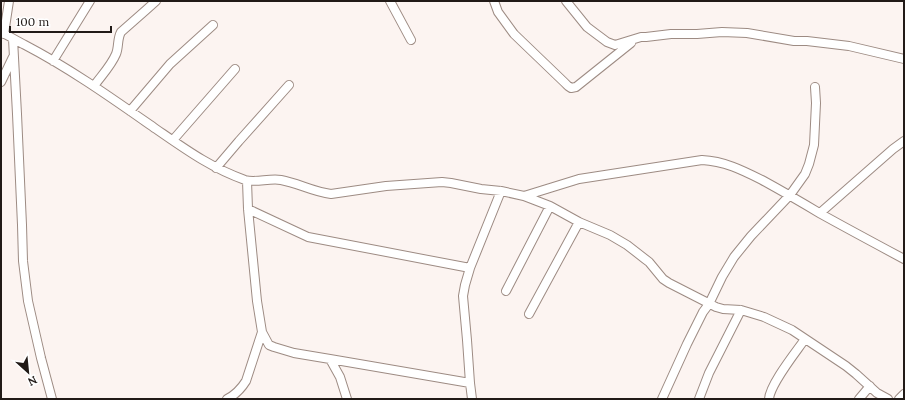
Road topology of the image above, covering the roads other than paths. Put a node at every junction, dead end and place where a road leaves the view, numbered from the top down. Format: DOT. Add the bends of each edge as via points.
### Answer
graph roads {
  1 [pos="9,1"];
  2 [pos="90,1"];
  3 [pos="156,1"];
  4 [pos="390,1"];
  5 [pos="494,1"];
  6 [pos="566,1"];
  7 [pos="213,25"];
  8 [pos="3,33"];
  9 [pos="13,39"];
  10 [pos="411,40"];
  11 [pos="634,40"];
  12 [pos="13,56"];
  13 [pos="904,59"];
  14 [pos="53,61"];
  15 [pos="235,69"];
  16 [pos="1,82"];
  17 [pos="289,85"];
  18 [pos="94,86"];
  19 [pos="815,87"];
  20 [pos="130,111"];
  21 [pos="173,140"];
  22 [pos="904,141"];
  23 [pos="216,168"];
  24 [pos="247,181"];
  25 [pos="501,191"];
  26 [pos="790,195"];
  27 [pos="524,196"];
  28 [pos="550,206"];
  29 [pos="248,209"];
  30 [pos="820,214"];
  31 [pos="580,222"];
  32 [pos="904,259"];
  33 [pos="470,268"];
  34 [pos="506,292"];
  35 [pos="709,304"];
  36 [pos="741,310"];
  37 [pos="529,314"];
  38 [pos="262,332"];
  39 [pos="805,339"];
  40 [pos="330,359"];
  41 [pos="470,383"];
  42 [pos="870,386"];
  43 [pos="904,394"];
  44 [pos="52,399"];
  45 [pos="227,399"];
  46 [pos="347,399"];
  47 [pos="472,399"];
  48 [pos="662,399"];
  49 [pos="699,399"];
  50 [pos="770,399"];
  51 [pos="859,399"];
  52 [pos="888,399"];
  53 [pos="899,399"];
  1 -- 8 [label="street"];
  2 -- 14 [label="street"];
  3 -- 18 [label="street" via="121,32 115,56"];
  4 -- 10 [label="street"];
  5 -- 11 [label="street" via="498,12 514,34 571,88 576,87"];
  6 -- 11 [label="street" via="587,27 607,42 615,45"];
  7 -- 20 [label="street" via="170,64"];
  8 -- 9 [label="street"];
  9 -- 12 [label="street"];
  9 -- 14 [label="street"];
  11 -- 13 [label="street" via="671,34 747,33 849,46"];
  12 -- 16 [label="street"];
  12 -- 44 [label="street" via="23,261 28,301"];
  14 -- 18 [label="street"];
  15 -- 21 [label="street"];
  17 -- 23 [label="street"];
  18 -- 20 [label="street"];
  19 -- 26 [label="street" via="814,145 805,174"];
  20 -- 21 [label="street"];
  21 -- 23 [label="street"];
  22 -- 30 [label="street"];
  23 -- 24 [label="street"];
  24 -- 25 [label="street" via="281,180 331,194 386,186 442,182"];
  24 -- 29 [label="street"];
  25 -- 27 [label="street"];
  25 -- 33 [label="street"];
  26 -- 27 [label="street" via="732,166 702,160 579,179"];
  26 -- 30 [label="street"];
  26 -- 35 [label="street" via="738,252"];
  27 -- 28 [label="street"];
  28 -- 31 [label="street"];
  28 -- 34 [label="street"];
  29 -- 33 [label="street" via="308,237"];
  29 -- 38 [label="street"];
  30 -- 32 [label="street"];
  31 -- 35 [label="street" via="627,245 649,262 663,279"];
  31 -- 37 [label="street"];
  33 -- 41 [label="street" via="463,296"];
  35 -- 36 [label="street" via="723,309"];
  35 -- 48 [label="street" via="686,344"];
  36 -- 39 [label="street" via="783,325"];
  36 -- 49 [label="street" via="709,373"];
  38 -- 40 [label="street" via="269,345 274,347"];
  38 -- 45 [label="street" via="246,381"];
  39 -- 42 [label="street" via="846,366"];
  39 -- 50 [label="street" via="779,376"];
  40 -- 41 [label="street"];
  40 -- 46 [label="street" via="340,377"];
  41 -- 47 [label="street"];
  42 -- 51 [label="street"];
  42 -- 52 [label="street"];
  43 -- 53 [label="street"];
}
